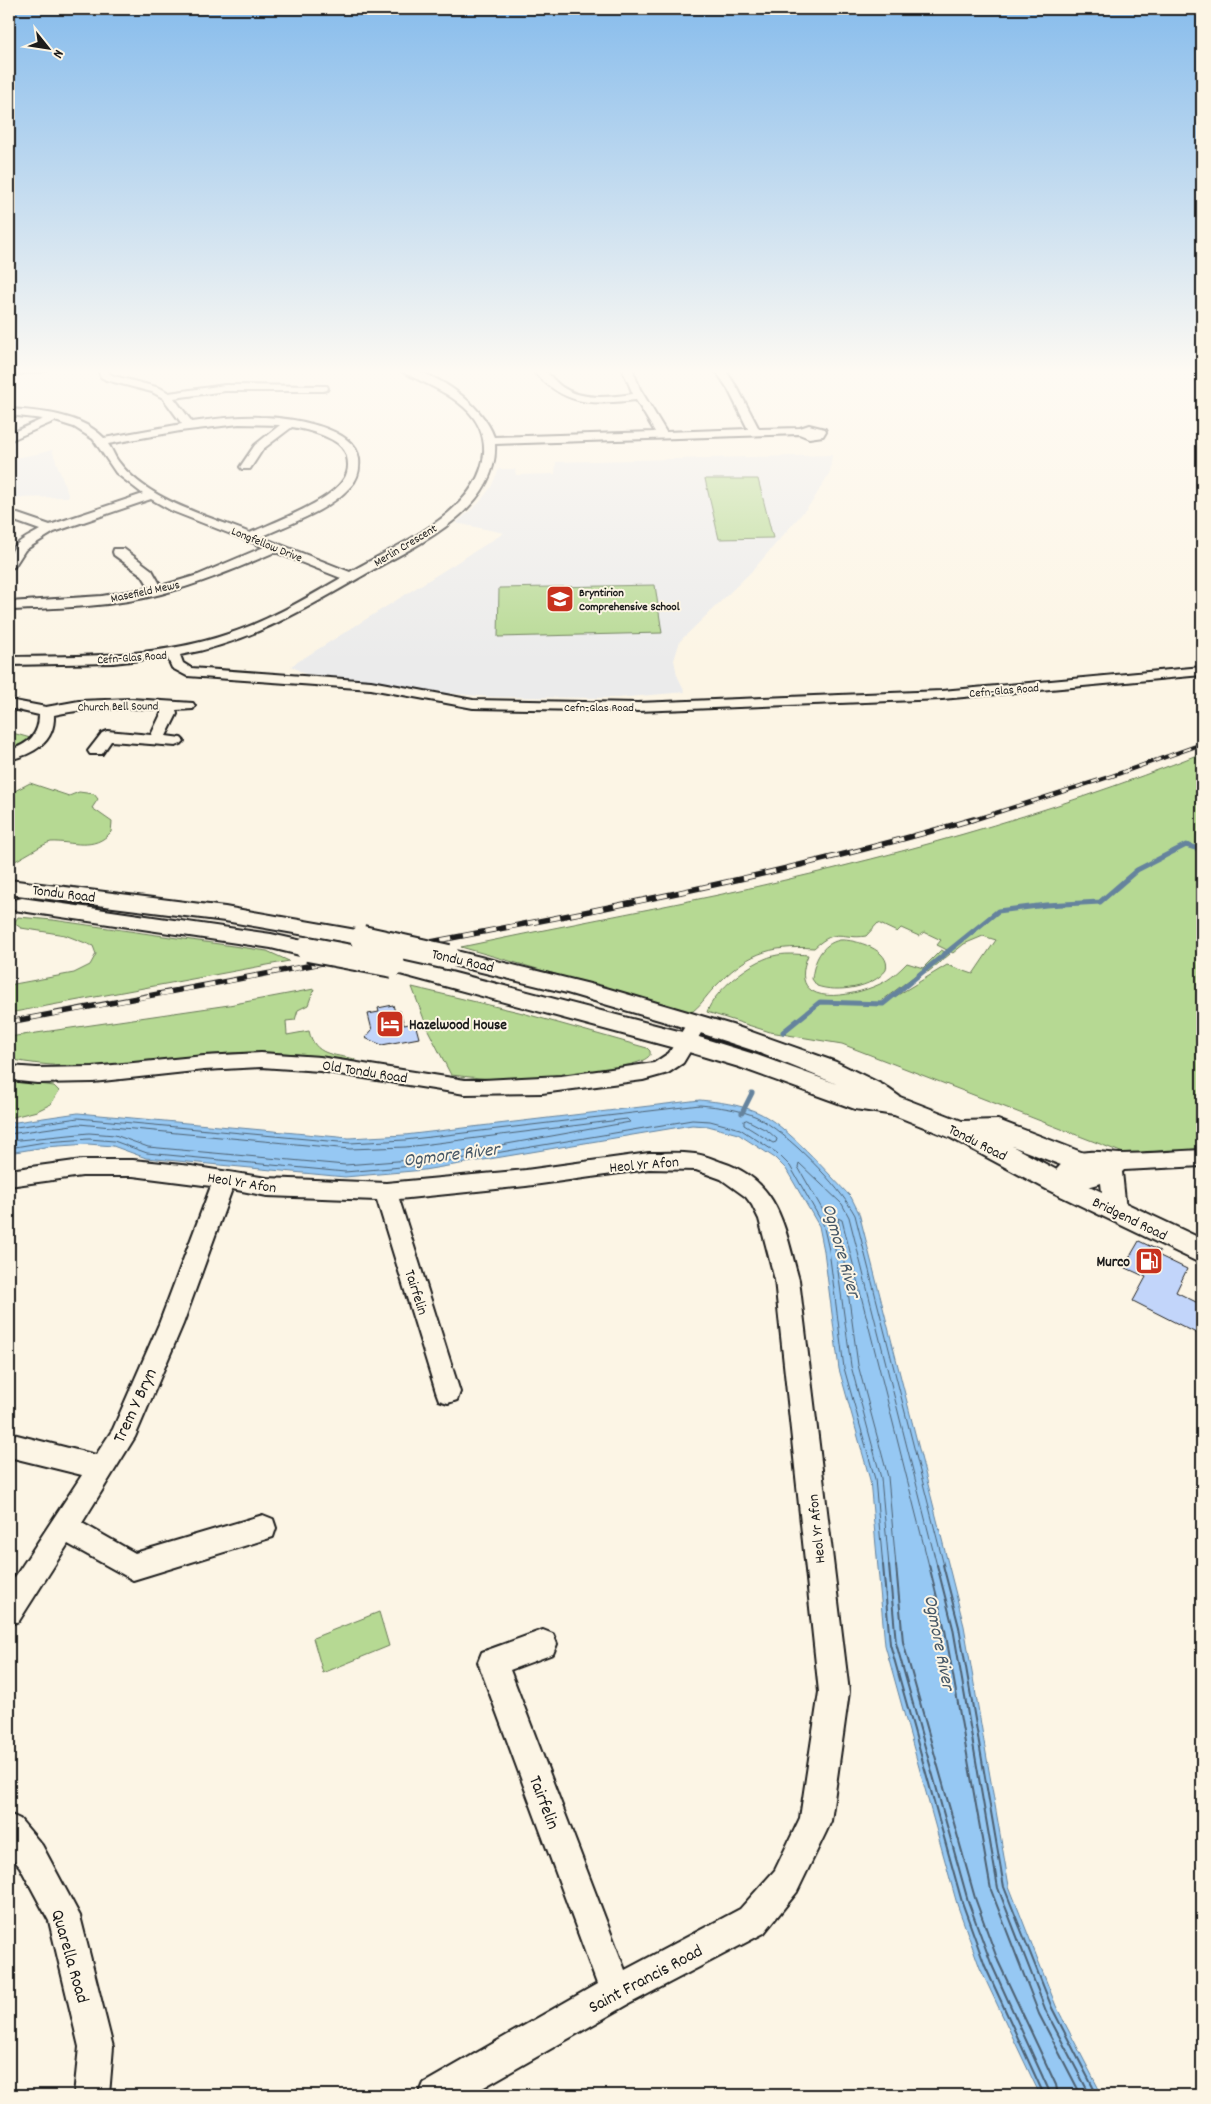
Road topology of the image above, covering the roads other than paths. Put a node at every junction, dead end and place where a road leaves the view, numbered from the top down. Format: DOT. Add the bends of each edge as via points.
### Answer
graph roads {
  1 [pos="118,466"];
  2 [pos="354,466"];
  3 [pos="487,466"];
  4 [pos="151,495"];
  5 [pos="9,515"];
  6 [pos="50,529"];
  7 [pos="251,537"];
  8 [pos="275,547"];
  9 [pos="119,552"];
  10 [pos="9,564"];
  11 [pos="351,577"];
  12 [pos="158,591"];
  13 [pos="9,606"];
  14 [pos="172,653"];
  15 [pos="9,661"];
  16 [pos="1202,671"];
  17 [pos="9,704"];
  18 [pos="168,706"];
  19 [pos="188,706"];
  20 [pos="46,712"];
  21 [pos="157,739"];
  22 [pos="176,741"];
  23 [pos="96,751"];
  24 [pos="9,755"];
  25 [pos="9,887"];
  26 [pos="9,903"];
  27 [pos="692,1032"];
  28 [pos="9,1073"];
  29 [pos="960,1131"];
  30 [pos="1202,1158"];
  31 [pos="1080,1162"];
  32 [pos="1115,1166"];
  33 [pos="9,1178"];
  34 [pos="224,1180"];
  35 [pos="1058,1182"];
  36 [pos="386,1192"];
  37 [pos="1115,1210"];
  38 [pos="1202,1252"];
  39 [pos="448,1392"];
  40 [pos="9,1445"];
  41 [pos="102,1468"];
  42 [pos="64,1527"];
  43 [pos="262,1528"];
  44 [pos="9,1611"];
  45 [pos="543,1644"];
  46 [pos="815,1821"];
  47 [pos="9,1830"];
  48 [pos="617,1992"];
  49 [pos="92,2095"];
  50 [pos="436,2095"];
  1 -- 4 [label="street, Longfellow Drive"];
  2 -- 7 [label="street" via="353,474 341,489 324,501"];
  3 -- 11 [label="street, Merlin Crescent" via="474,492 435,528"];
  4 -- 6 [label="street"];
  4 -- 7 [label="street, Longfellow Drive"];
  5 -- 6 [label="street"];
  6 -- 10 [label="street" via="20,547"];
  7 -- 8 [label="street, Longfellow Drive"];
  8 -- 11 [label="street, Longfellow Drive"];
  8 -- 12 [label="street, Masefield Mews"];
  9 -- 12 [label="street" via="147,573"];
  11 -- 14 [label="street, Merlin Crescent" via="260,628"];
  12 -- 13 [label="street, Masefield Mews" via="104,600"];
  14 -- 15 [label="street, Cefn-Glas Road" via="104,660"];
  14 -- 16 [label="street, Cefn-Glas Road" via="177,665 186,672 371,685 449,701 544,707 638,707 942,695"];
  17 -- 20 [label="street, Church Bell Sound"];
  18 -- 19 [label="street, Church Bell Sound"];
  18 -- 20 [label="street, Church Bell Sound" via="131,703 79,705"];
  18 -- 21 [label="street, Church Bell Sound" via="169,714"];
  20 -- 24 [label="street" via="47,729 40,740 27,750"];
  21 -- 22 [label="street, Church Bell Sound"];
  21 -- 23 [label="street, Church Bell Sound" via="110,731"];
  25 -- 27 [label="main road, Tondu Road, bridge" via="225,914 362,938 502,969"];
  26 -- 27 [label="main road, Tondu Road, bridge" via="272,941"];
  27 -- 28 [label="street, Old Tondu Road" via="671,1062 654,1070 506,1088 465,1087 333,1065 275,1060 231,1061 71,1077"];
  27 -- 29 [label="main road, Tondu Road" via="748,1062 854,1100 897,1106"];
  29 -- 31 [label="main road" via="998,1130"];
  29 -- 35 [label="main road, Tondu Road"];
  30 -- 32 [label="street"];
  31 -- 32 [label="street" via="1098,1159"];
  31 -- 35 [label="street"];
  32 -- 35 [label="street" via="1088,1180"];
  32 -- 37 [label="street"];
  33 -- 34 [label="street, Heol Yr Afon" via="82,1168 133,1168"];
  34 -- 36 [label="street, Heol Yr Afon" via="267,1187"];
  34 -- 41 [label="street, Trem Y Bryn" via="171,1324 122,1437"];
  35 -- 37 [label="main road, Bridgend Road"];
  36 -- 39 [label="street, Tairfelin"];
  36 -- 46 [label="street, Heol Yr Afon" via="678,1160 696,1162 729,1173 761,1200 788,1280 834,1692"];
  37 -- 38 [label="main road, Bridgend Road"];
  40 -- 41 [label="street"];
  41 -- 42 [label="street, Trem Y Bryn"];
  42 -- 43 [label="street" via="133,1567"];
  42 -- 44 [label="street, Trem Y Bryn"];
  45 -- 48 [label="street, Tairfelin" via="492,1662"];
  46 -- 48 [label="street, Saint Francis Road" via="786,1881 752,1921"];
  47 -- 49 [label="street, Quarella Road" via="31,1856 64,1916 96,2047"];
  48 -- 50 [label="street, Saint Francis Road"];
}
